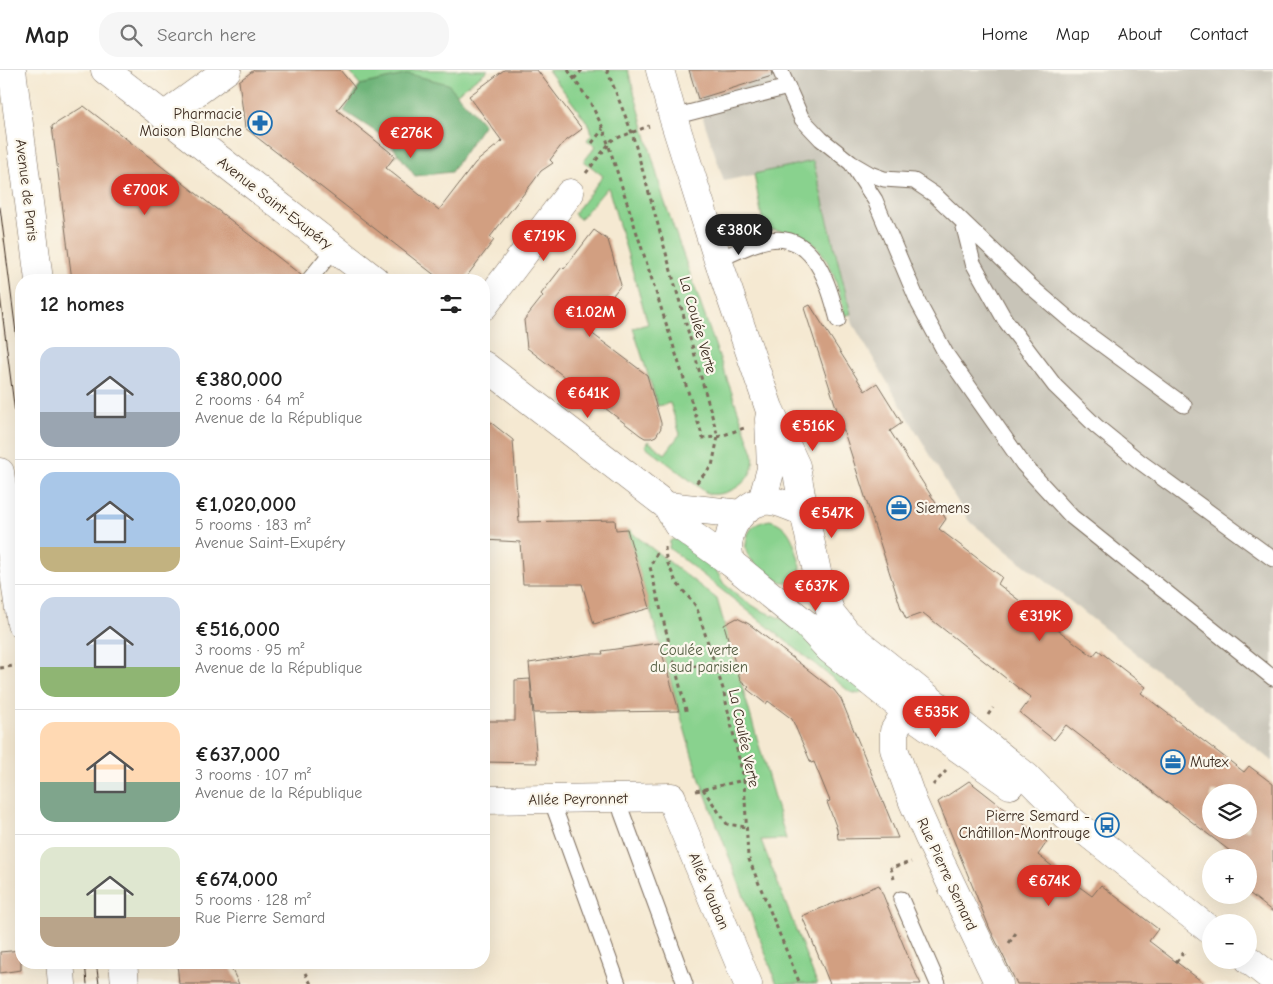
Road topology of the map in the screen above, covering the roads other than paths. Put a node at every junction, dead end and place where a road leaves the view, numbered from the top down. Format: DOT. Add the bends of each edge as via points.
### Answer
graph roads {
  1 [pos="12,70"];
  2 [pos="105,70"];
  3 [pos="228,70"];
  4 [pos="660,70"];
  5 [pos="780,70"];
  6 [pos="788,87"];
  7 [pos="164,116"];
  8 [pos="673,117"];
  9 [pos="851,163"];
  10 [pos="570,193"];
  11 [pos="963,223"];
  12 [pos="335,248"];
  13 [pos="718,260"];
  14 [pos="38,274"];
  15 [pos="314,274"];
  16 [pos="368,274"];
  17 [pos="490,298"];
  18 [pos="838,320"];
  19 [pos="490,370"];
  20 [pos="1184,405"];
  21 [pos="769,408"];
  22 [pos="0,472"];
  23 [pos="667,506"];
  24 [pos="752,508"];
  25 [pos="804,512"];
  26 [pos="1273,559"];
  27 [pos="730,562"];
  28 [pos="818,576"];
  29 [pos="15,581"];
  30 [pos="779,602"];
  31 [pos="1273,678"];
  32 [pos="917,710"];
  33 [pos="672,797"];
  34 [pos="618,798"];
  35 [pos="551,799"];
  36 [pos="490,800"];
  37 [pos="901,900"];
  38 [pos="1202,924"];
  39 [pos="1257,966"];
  40 [pos="61,969"];
  41 [pos="123,969"];
  42 [pos="1273,979"];
  43 [pos="62,984"];
  44 [pos="125,984"];
  45 [pos="618,984"];
  46 [pos="685,984"];
  47 [pos="748,984"];
  48 [pos="938,984"];
  49 [pos="999,984"];
  1 -- 14 [label="street, Avenue de Paris"];
  2 -- 7 [label="street, Avenue Saint-Exupéry"];
  3 -- 7 [label="street"];
  4 -- 8 [label="street"];
  5 -- 6 [label="lane"];
  6 -- 8 [label="lane"];
  6 -- 9 [label="lane" via="802,119"];
  7 -- 12 [label="street, Avenue Saint-Exupéry"];
  8 -- 13 [label="street"];
  9 -- 11 [label="lane" via="877,177 914,181 935,195"];
  9 -- 31 [label="lane" via="875,200 919,304 946,354 1023,464 1072,517"];
  10 -- 17 [label="street"];
  11 -- 20 [label="lane" via="1078,327"];
  11 -- 26 [label="lane" via="973,263 1005,320 1055,386 1096,426 1139,461"];
  12 -- 15 [label="lane"];
  12 -- 16 [label="street, Avenue Saint-Exupéry"];
  13 -- 18 [label="lane" via="770,240 794,243 811,254 819,267"];
  13 -- 21 [label="street"];
  19 -- 23 [label="street"];
  21 -- 24 [label="street" via="771,469"];
  21 -- 25 [label="street" via="796,466"];
  22 -- 29 [label="street"];
  23 -- 24 [label="street"];
  23 -- 27 [label="street" via="677,524"];
  24 -- 25 [label="street" via="776,502"];
  24 -- 27 [label="street" via="736,520 729,536"];
  25 -- 28 [label="street"];
  27 -- 30 [label="street"];
  28 -- 30 [label="street" via="809,591"];
  28 -- 32 [label="street" via="837,622"];
  30 -- 32 [label="street" via="829,649"];
  32 -- 38 [label="street" via="1016,788 1066,816"];
  32 -- 49 [label="street, Rue Pierre Semard" via="894,730 894,749 929,838"];
  33 -- 34 [label="street, Allée Peyronnet"];
  33 -- 47 [label="street, Allée Vauban"];
  34 -- 35 [label="street, Allée Peyronnet"];
  34 -- 46 [label="lane"];
  35 -- 36 [label="street, Allée Peyronnet"];
  35 -- 45 [label="lane"];
  37 -- 48 [label="lane"];
  39 -- 42 [label="street"];
  40 -- 43 [label="street"];
  41 -- 44 [label="street"];
}
